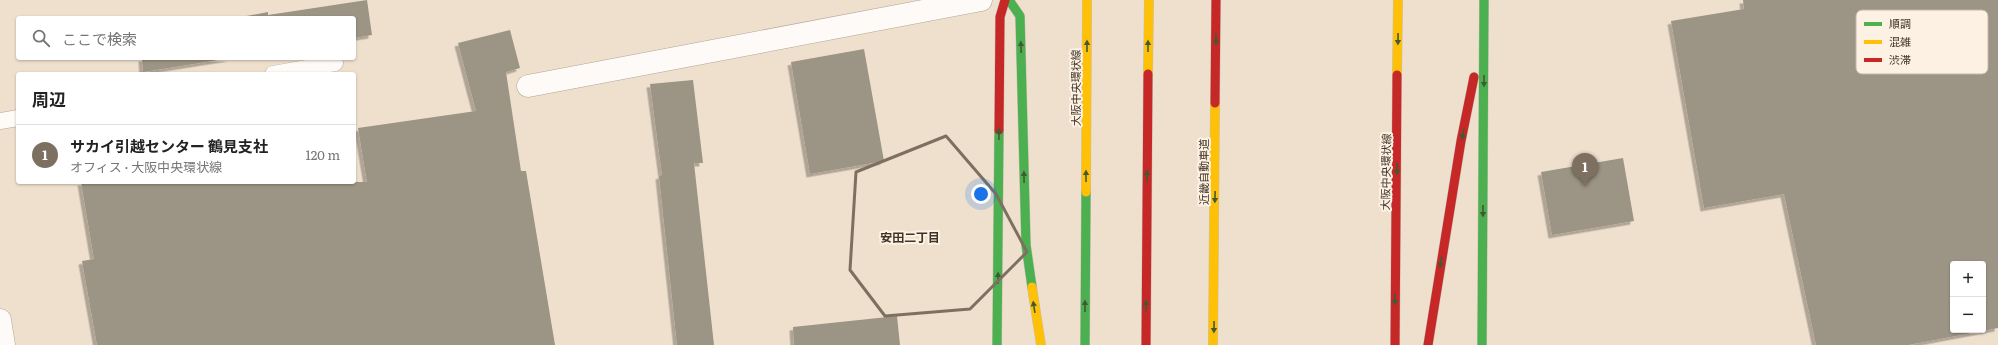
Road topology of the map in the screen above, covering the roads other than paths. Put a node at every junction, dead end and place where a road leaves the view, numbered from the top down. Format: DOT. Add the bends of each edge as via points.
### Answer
graph roads {
  1 [pos="981,0"];
  2 [pos="1005,0"];
  3 [pos="1009,0"];
  4 [pos="1087,0"];
  5 [pos="1148,0"];
  6 [pos="1216,0"];
  7 [pos="1398,0"];
  8 [pos="1484,0"];
  9 [pos="1484,27"];
  10 [pos="335,63"];
  11 [pos="1225,71"];
  12 [pos="284,72"];
  13 [pos="528,86"];
  14 [pos="16,118"];
  15 [pos="0,121"];
  16 [pos="1215,174"];
  17 [pos="0,320"];
  18 [pos="4,345"];
  19 [pos="997,345"];
  20 [pos="1041,345"];
  21 [pos="1085,345"];
  22 [pos="1146,345"];
  23 [pos="1213,345"];
  24 [pos="1395,345"];
  25 [pos="1428,345"];
  26 [pos="1482,345"];
  1 -- 13 [label="street"];
  19 -- 2 [label="main road, one-way" via="1000,17"];
  20 -- 3 [label="main road, one-way" via="1026,245 1020,16"];
  21 -- 4 [label="main road, 大阪中央環状線, one-way"];
  22 -- 5 [label="main road, one-way"];
  6 -- 16 [label="main road, 近畿自動車道, one-way"];
  7 -- 24 [label="main road, 大阪中央環状線, one-way"];
  8 -- 9 [label="main road"];
  9 -- 25 [label="main road, one-way" via="1461,142"];
  9 -- 26 [label="main road, one-way"];
  10 -- 12 [label="lane"];
  11 -- 16 [label="main road"];
  14 -- 15 [label="lane"];
  16 -- 23 [label="main road, 近畿自動車道, one-way"];
  17 -- 18 [label="street"];
}
